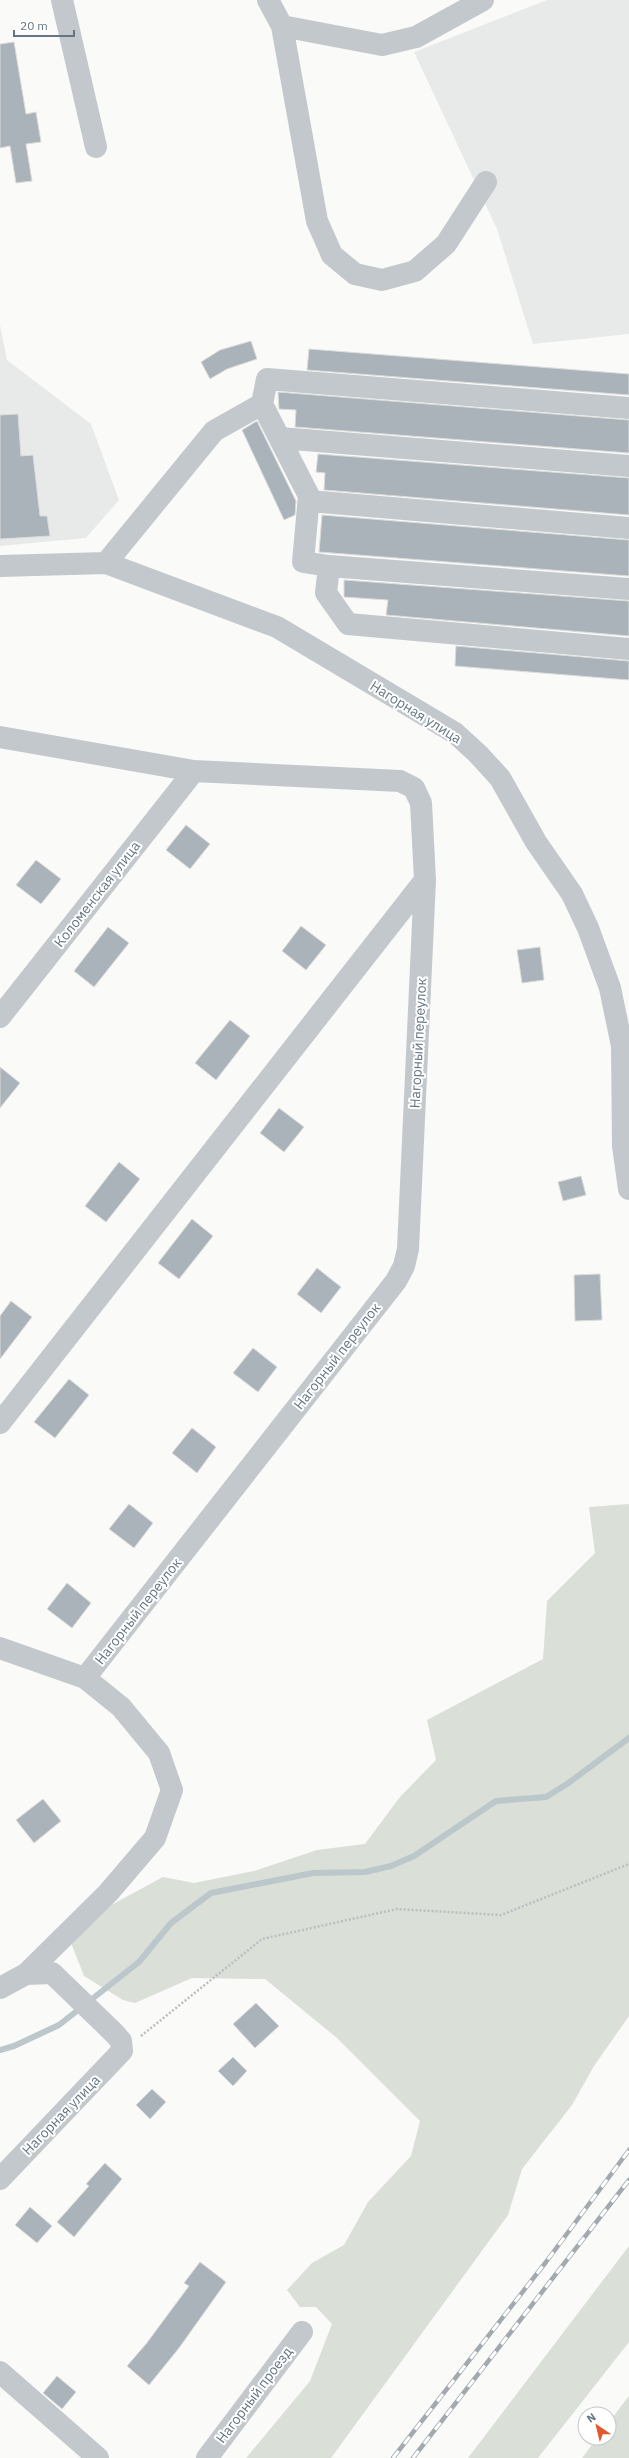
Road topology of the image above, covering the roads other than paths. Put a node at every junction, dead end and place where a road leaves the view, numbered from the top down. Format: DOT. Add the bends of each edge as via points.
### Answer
graph roads {
  1 [pos="62,0"];
  2 [pos="268,0"];
  3 [pos="483,0"];
  4 [pos="282,26"];
  5 [pos="96,147"];
  6 [pos="486,182"];
  7 [pos="262,404"];
  8 [pos="629,408"];
  9 [pos="280,438"];
  10 [pos="629,466"];
  11 [pos="309,501"];
  12 [pos="629,528"];
  13 [pos="106,563"];
  14 [pos="0,566"];
  15 [pos="329,566"];
  16 [pos="629,590"];
  17 [pos="629,649"];
  18 [pos="0,737"];
  19 [pos="194,771"];
  20 [pos="425,880"];
  21 [pos="0,1017"];
  22 [pos="629,1189"];
  23 [pos="0,1423"];
  24 [pos="0,1648"];
  25 [pos="85,1678"];
  26 [pos="26,1974"];
  27 [pos="0,1988"];
  28 [pos="0,2179"];
  29 [pos="302,2332"];
  30 [pos="0,2372"];
  31 [pos="98,2458"];
  32 [pos="207,2458"];
  1 -- 5 [label="street"];
  2 -- 4 [label="street"];
  3 -- 4 [label="street" via="416,37 382,45"];
  4 -- 6 [label="street" via="318,221 332,255 356,274 382,280 415,271 446,244"];
  7 -- 8 [label="street" via="267,379"];
  7 -- 9 [label="street"];
  7 -- 13 [label="street" via="214,431"];
  9 -- 10 [label="street"];
  9 -- 11 [label="street" via="309,496"];
  11 -- 12 [label="street"];
  11 -- 15 [label="street" via="303,562"];
  13 -- 14 [label="street, Нагорная улица"];
  13 -- 22 [label="street, Нагорная улица" via="277,627 455,733 500,778 536,842 572,894 610,988 622,1046 623,1146"];
  15 -- 16 [label="street"];
  15 -- 17 [label="street" via="326,593 348,624"];
  18 -- 19 [label="street"];
  19 -- 20 [label="street, Нагорный переулок" via="400,782 414,788 421,803"];
  19 -- 21 [label="street, Коломенская улица"];
  20 -- 23 [label="street"];
  20 -- 25 [label="street, Нагорный переулок" via="408,1249 404,1266 396,1281"];
  24 -- 25 [label="street, Нагорный переулок"];
  25 -- 26 [label="street" via="121,1707 159,1753 172,1790 155,1838 108,1893"];
  26 -- 27 [label="street"];
  26 -- 28 [label="street, Нагорная улица" via="52,1973 121,2041 122,2052"];
  29 -- 32 [label="street, Нагорный проезд"];
  30 -- 31 [label="street"];
}
